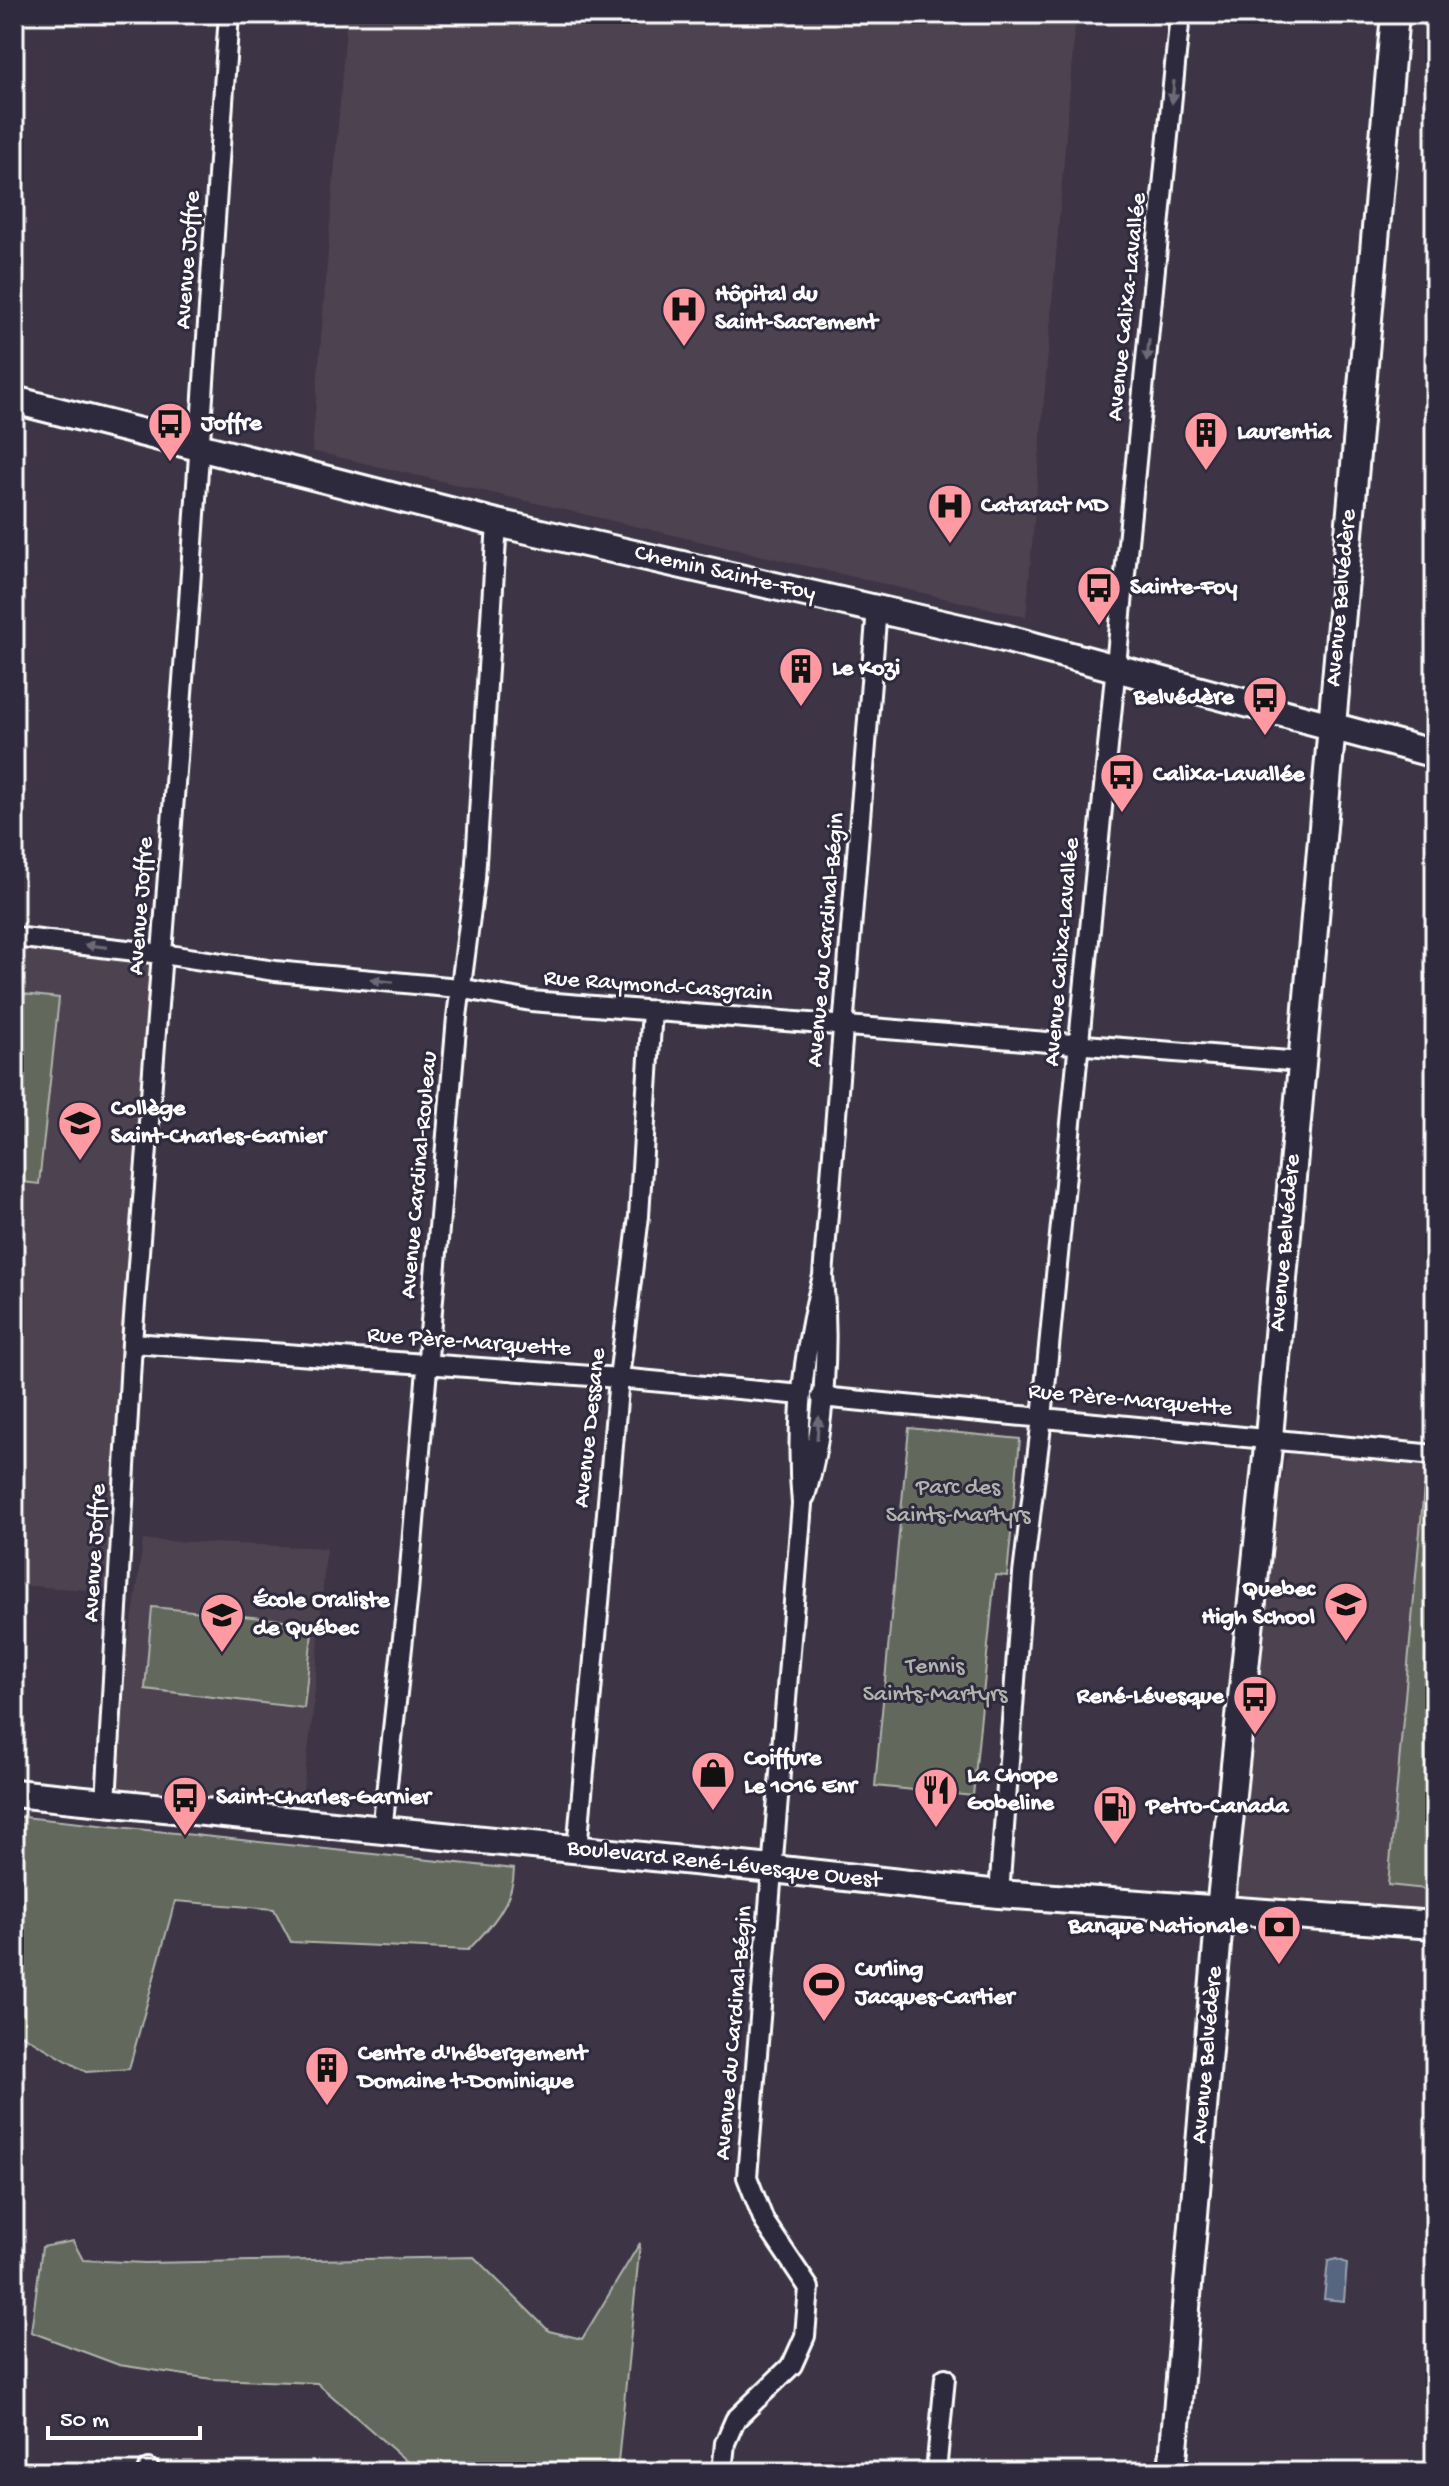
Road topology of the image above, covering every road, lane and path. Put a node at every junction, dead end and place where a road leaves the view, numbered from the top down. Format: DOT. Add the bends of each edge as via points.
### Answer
graph roads {
  1 [pos="229,14"];
  2 [pos="1180,14"];
  3 [pos="1395,14"];
  4 [pos="14,400"];
  5 [pos="200,449"];
  6 [pos="497,523"];
  7 [pos="877,608"];
  8 [pos="1115,667"];
  9 [pos="1331,725"];
  10 [pos="1435,754"];
  11 [pos="14,937"];
  12 [pos="162,954"];
  13 [pos="459,988"];
  14 [pos="652,1010"];
  15 [pos="842,1025"];
  16 [pos="1078,1045"];
  17 [pos="1301,1062"];
  18 [pos="132,1343"];
  19 [pos="429,1365"];
  20 [pos="619,1378"];
  21 [pos="812,1396"];
  22 [pos="1042,1418"];
  23 [pos="1269,1437"];
  24 [pos="1435,1455"];
  25 [pos="14,1793"];
  26 [pos="106,1803"];
  27 [pos="382,1831"];
  28 [pos="577,1850"];
  29 [pos="773,1869"];
  30 [pos="999,1894"];
  31 [pos="1220,1910"];
  32 [pos="1435,1925"];
  33 [pos="945,2378"];
  34 [pos="722,2472"];
  35 [pos="936,2472"];
  36 [pos="1172,2472"];
  1 -- 5 [label="street, Avenue Joffre"];
  2 -- 8 [label="street, Avenue Calixa-Lavallée, one-way"];
  3 -- 9 [label="main road, Avenue Belvédère"];
  4 -- 5 [label="main road, Chemin Sainte-Foy"];
  5 -- 6 [label="main road, Chemin Sainte-Foy"];
  5 -- 12 [label="street, Avenue Joffre"];
  6 -- 7 [label="main road, Chemin Sainte-Foy"];
  6 -- 13 [label="street, Avenue Cardinal-Rouleau" via="475,878"];
  7 -- 8 [label="main road, Chemin Sainte-Foy"];
  7 -- 15 [label="street, Avenue du Cardinal-Bégin"];
  8 -- 9 [label="main road, Chemin Sainte-Foy"];
  8 -- 16 [label="street, Avenue Calixa-Lavallée"];
  9 -- 10 [label="main road, Chemin Sainte-Foy"];
  9 -- 17 [label="main road, Avenue Belvédère"];
  12 -- 11 [label="street, Rue Raymond-Casgrain, one-way"];
  13 -- 12 [label="street, Rue Raymond-Casgrain, one-way" via="275,971"];
  12 -- 18 [label="street, Avenue Joffre"];
  13 -- 14 [label="street, Rue Raymond-Casgrain" via="531,1001"];
  13 -- 19 [label="street, Avenue Cardinal-Rouleau"];
  14 -- 15 [label="street, Rue Raymond-Casgrain"];
  14 -- 20 [label="street, Avenue Dessane" via="639,1216"];
  15 -- 16 [label="street, Rue Raymond-Casgrain"];
  15 -- 21 [label="street, Avenue du Cardinal-Bégin" via="823,1276 811,1320"];
  16 -- 17 [label="street, Rue Raymond-Casgrain"];
  16 -- 22 [label="street, Avenue Calixa-Lavallée"];
  17 -- 23 [label="main road, Avenue Belvédère"];
  18 -- 19 [label="street, Rue Père-Marquette"];
  18 -- 26 [label="street, Avenue Joffre"];
  19 -- 20 [label="street, Rue Père-Marquette"];
  19 -- 27 [label="street, Avenue Cardinal-Rouleau"];
  20 -- 21 [label="street, Rue Père-Marquette"];
  20 -- 28 [label="street, Avenue Dessane"];
  21 -- 22 [label="street, Rue Père-Marquette"];
  21 -- 29 [label="street, Avenue du Cardinal-Bégin" via="798,1462 802,1504"];
  22 -- 23 [label="street, Rue Père-Marquette"];
  22 -- 30 [label="street, Avenue Calixa-Lavallée" via="1023,1574"];
  23 -- 24 [label="street, Rue Père-Marquette"];
  23 -- 31 [label="main road, Avenue Belvédère"];
  25 -- 26 [label="main road, Boulevard René-Lévesque Ouest"];
  26 -- 27 [label="main road, Boulevard René-Lévesque Ouest"];
  27 -- 28 [label="main road, Boulevard René-Lévesque Ouest"];
  28 -- 29 [label="main road, Boulevard René-Lévesque Ouest"];
  29 -- 30 [label="main road, Boulevard René-Lévesque Ouest"];
  29 -- 34 [label="street, Avenue du Cardinal-Bégin" via="747,2177 764,2221 809,2288 805,2336 792,2365 735,2420 725,2443"];
  30 -- 31 [label="main road, Boulevard René-Lévesque Ouest"];
  31 -- 32 [label="main road, Boulevard René-Lévesque Ouest"];
  31 -- 36 [label="main road, Avenue Belvédère"];
  33 -- 35 [label="street"];
}
